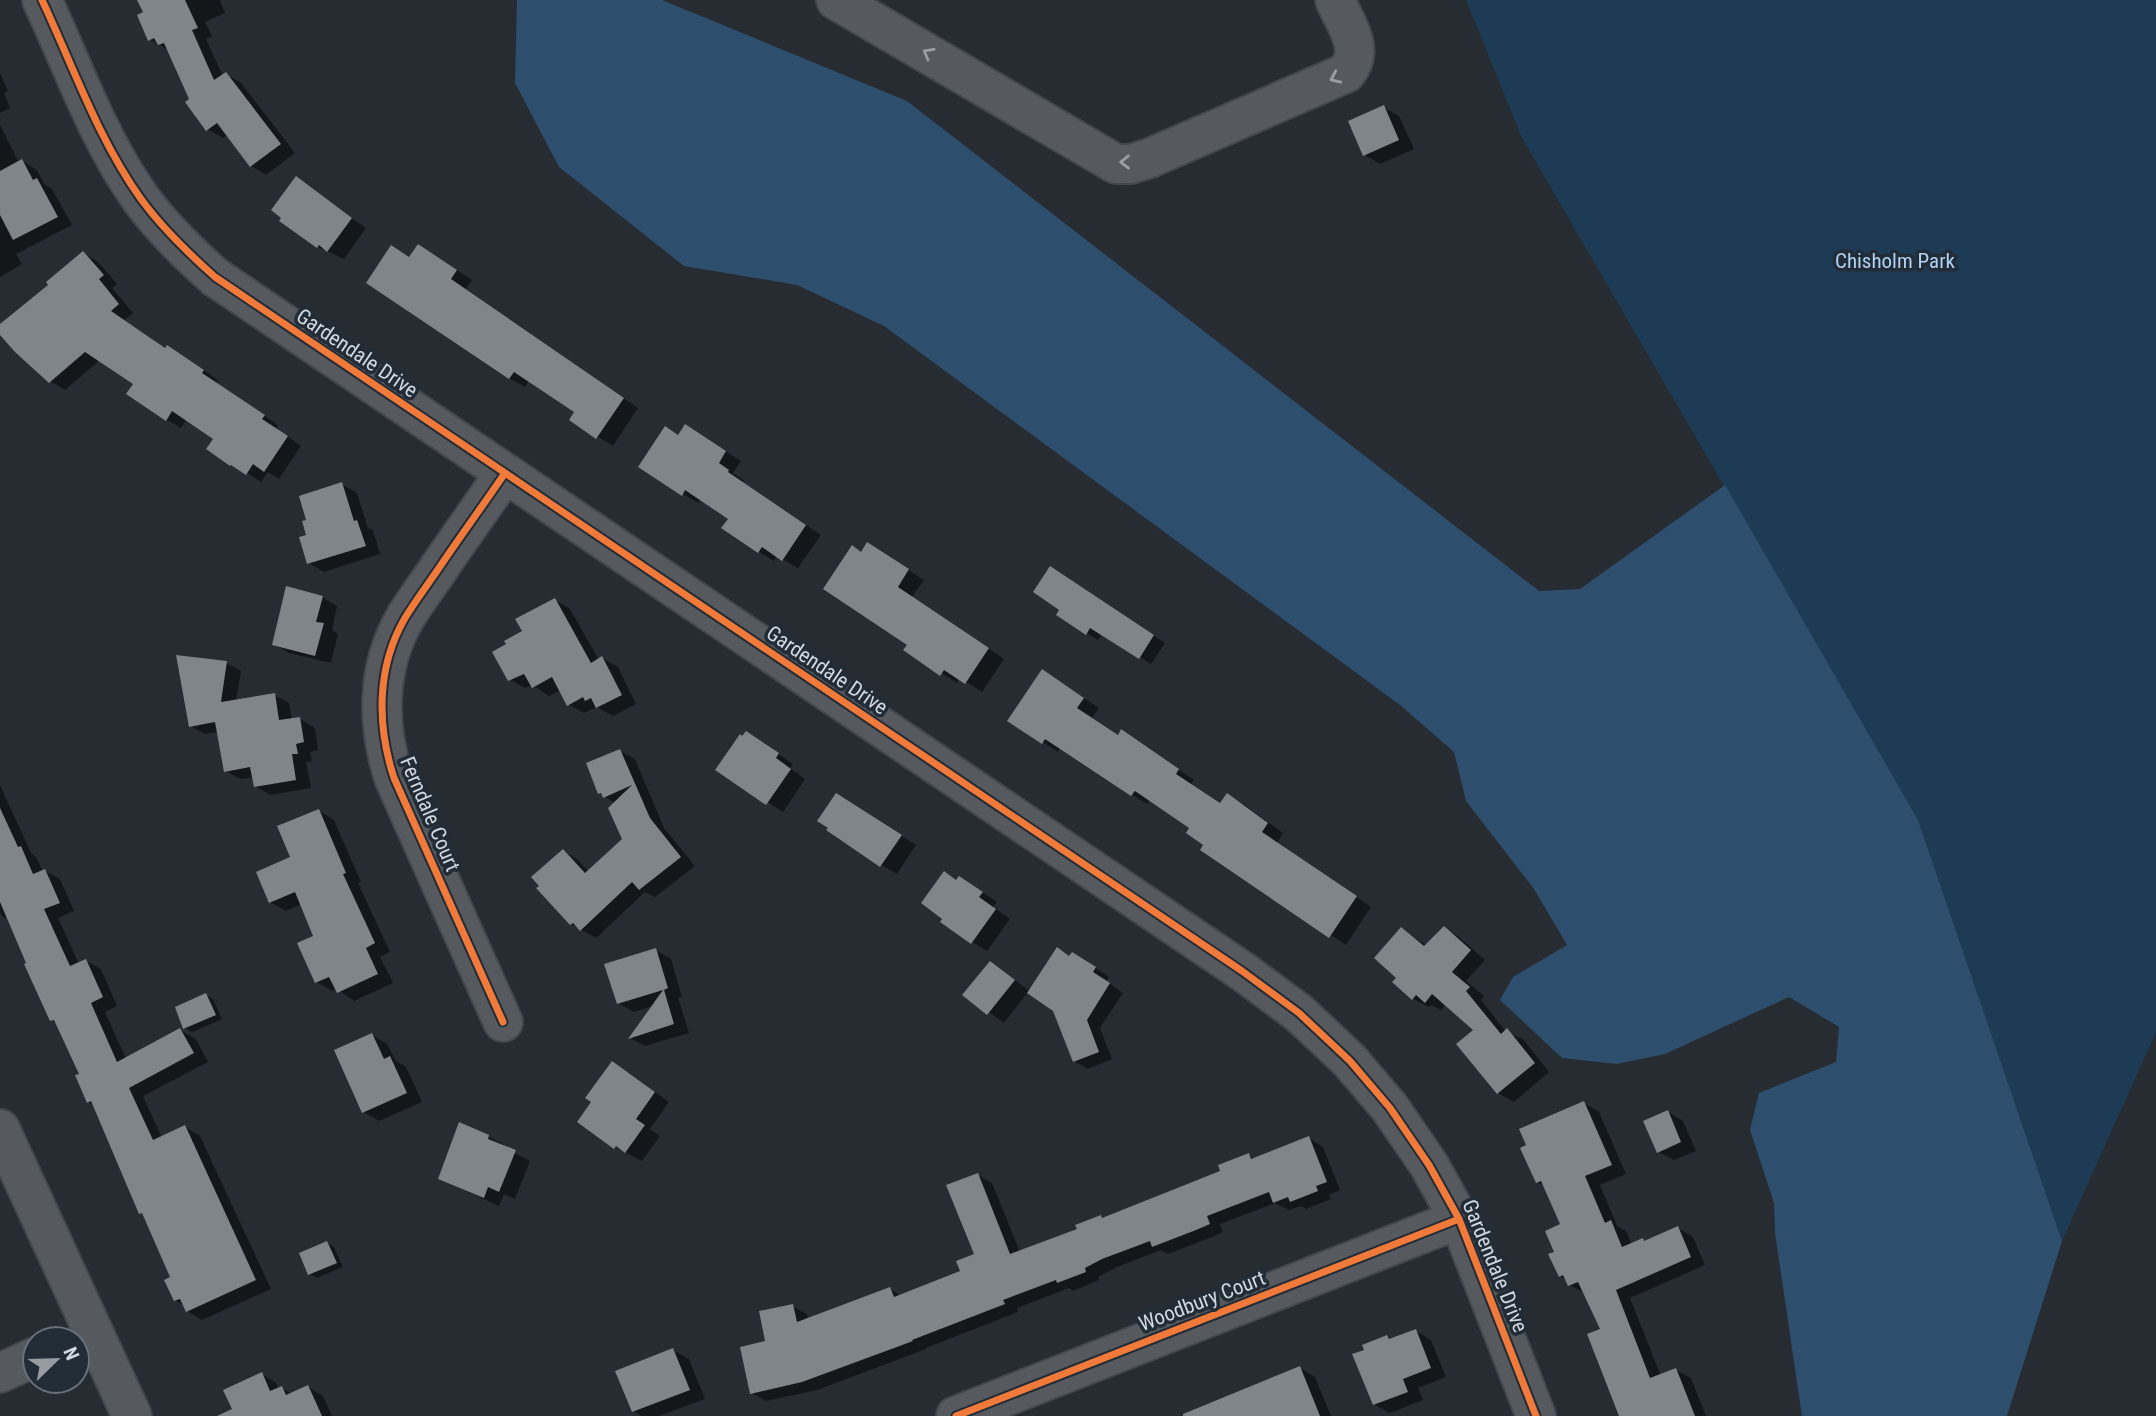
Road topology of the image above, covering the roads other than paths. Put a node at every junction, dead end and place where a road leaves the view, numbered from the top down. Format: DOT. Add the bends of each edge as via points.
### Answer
graph roads {
  1 [pos="43,0"];
  2 [pos="836,0"];
  3 [pos="1335,0"];
  4 [pos="505,473"];
  5 [pos="503,1022"];
  6 [pos="0,1129"];
  7 [pos="1460,1219"];
  8 [pos="80,1325"];
  9 [pos="91,1347"];
  10 [pos="21,1363"];
  11 [pos="0,1373"];
  12 [pos="132,1416"];
  13 [pos="956,1416"];
  14 [pos="1535,1416"];
  1 -- 4 [label="street, Gardendale Drive" via="121,167 141,199 188,253 244,298"];
  3 -- 2 [label="street, one-way" via="1356,54 1346,73 1150,158 1123,164"];
  4 -- 5 [label="street, Ferndale Court" via="404,620 385,670 381,725 394,779"];
  4 -- 7 [label="street, Gardendale Drive" via="1299,1013 1350,1061 1390,1108"];
  6 -- 8 [label="street"];
  7 -- 13 [label="street, Woodbury Court"];
  7 -- 14 [label="street, Gardendale Drive"];
  9 -- 12 [label="street"];
  10 -- 11 [label="street"];
}
